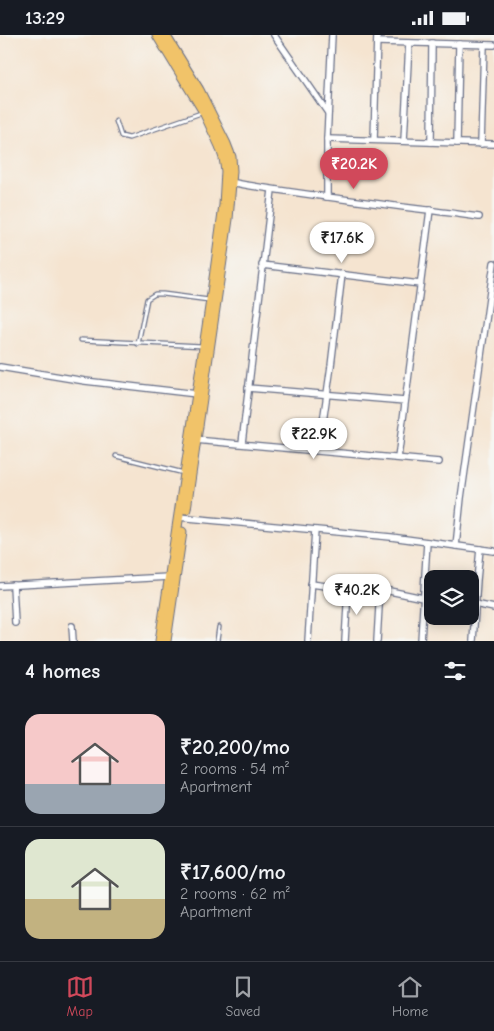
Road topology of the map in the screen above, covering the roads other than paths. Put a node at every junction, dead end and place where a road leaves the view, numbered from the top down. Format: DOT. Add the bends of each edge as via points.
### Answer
graph roads {
  1 [pos="157,35"];
  2 [pos="164,35"];
  3 [pos="274,35"];
  4 [pos="332,35"];
  5 [pos="377,38"];
  6 [pos="409,43"];
  7 [pos="432,43"];
  8 [pos="459,44"];
  9 [pos="484,45"];
  10 [pos="494,45"];
  11 [pos="204,112"];
  12 [pos="328,113"];
  13 [pos="116,121"];
  14 [pos="327,139"];
  15 [pos="374,140"];
  16 [pos="404,141"];
  17 [pos="431,142"];
  18 [pos="457,143"];
  19 [pos="481,144"];
  20 [pos="494,145"];
  21 [pos="229,182"];
  22 [pos="272,190"];
  23 [pos="327,197"];
  24 [pos="430,210"];
  25 [pos="479,217"];
  26 [pos="494,263"];
  27 [pos="262,265"];
  28 [pos="342,275"];
  29 [pos="420,284"];
  30 [pos="214,301"];
  31 [pos="81,340"];
  32 [pos="138,344"];
  33 [pos="204,346"];
  34 [pos="0,367"];
  35 [pos="248,387"];
  36 [pos="197,394"];
  37 [pos="327,394"];
  38 [pos="405,401"];
  39 [pos="193,439"];
  40 [pos="242,443"];
  41 [pos="319,450"];
  42 [pos="116,456"];
  43 [pos="398,458"];
  44 [pos="439,462"];
  45 [pos="185,473"];
  46 [pos="181,517"];
  47 [pos="315,530"];
  48 [pos="427,542"];
  49 [pos="456,546"];
  50 [pos="480,549"];
  51 [pos="494,551"];
  52 [pos="478,570"];
  53 [pos="169,577"];
  54 [pos="311,584"];
  55 [pos="13,585"];
  56 [pos="0,586"];
  57 [pos="348,589"];
  58 [pos="380,589"];
  59 [pos="422,598"];
  60 [pos="479,605"];
  61 [pos="494,608"];
  62 [pos="15,623"];
  63 [pos="474,625"];
  64 [pos="72,626"];
  65 [pos="219,627"];
  66 [pos="73,641"];
  67 [pos="160,641"];
  68 [pos="166,641"];
  69 [pos="217,641"];
  70 [pos="308,641"];
  71 [pos="345,641"];
  72 [pos="377,641"];
  73 [pos="421,641"];
  74 [pos="473,641"];
  1 -- 11 [label="main road"];
  2 -- 21 [label="main road" via="217,123 231,157"];
  3 -- 12 [label="street"];
  4 -- 12 [label="street"];
  5 -- 6 [label="street"];
  5 -- 15 [label="street"];
  6 -- 7 [label="street"];
  6 -- 16 [label="street"];
  7 -- 8 [label="street"];
  7 -- 17 [label="street"];
  8 -- 9 [label="street"];
  8 -- 18 [label="street"];
  9 -- 10 [label="street"];
  9 -- 19 [label="street"];
  11 -- 13 [label="lane" via="129,138 121,136"];
  11 -- 21 [label="main road" via="224,158"];
  12 -- 14 [label="street"];
  14 -- 15 [label="street"];
  14 -- 23 [label="street"];
  15 -- 16 [label="street"];
  16 -- 17 [label="street"];
  17 -- 18 [label="street"];
  18 -- 19 [label="street"];
  19 -- 20 [label="street"];
  21 -- 22 [label="street"];
  21 -- 30 [label="main road"];
  22 -- 23 [label="street"];
  22 -- 27 [label="street"];
  23 -- 24 [label="street"];
  24 -- 25 [label="street"];
  24 -- 29 [label="street"];
  26 -- 49 [label="street"];
  27 -- 28 [label="street"];
  27 -- 35 [label="street"];
  28 -- 29 [label="street"];
  28 -- 37 [label="street"];
  29 -- 38 [label="street"];
  30 -- 32 [label="lane" via="151,295"];
  30 -- 33 [label="main road"];
  30 -- 39 [label="main road"];
  31 -- 32 [label="lane"];
  32 -- 33 [label="lane"];
  33 -- 36 [label="main road"];
  34 -- 36 [label="street"];
  35 -- 37 [label="street"];
  35 -- 40 [label="street"];
  36 -- 39 [label="main road"];
  37 -- 38 [label="street"];
  37 -- 41 [label="street"];
  38 -- 43 [label="street"];
  39 -- 40 [label="street"];
  39 -- 45 [label="main road"];
  39 -- 46 [label="main road"];
  40 -- 41 [label="street"];
  41 -- 43 [label="street"];
  42 -- 45 [label="lane"];
  43 -- 44 [label="street"];
  45 -- 46 [label="main road"];
  46 -- 47 [label="street"];
  46 -- 53 [label="main road"];
  46 -- 68 [label="main road"];
  47 -- 48 [label="street"];
  47 -- 54 [label="street"];
  48 -- 49 [label="street"];
  48 -- 59 [label="street"];
  49 -- 50 [label="street"];
  50 -- 51 [label="street"];
  50 -- 52 [label="street"];
  53 -- 55 [label="street"];
  53 -- 67 [label="main road"];
  54 -- 57 [label="street"];
  54 -- 70 [label="street"];
  55 -- 56 [label="street"];
  55 -- 62 [label="street"];
  57 -- 58 [label="street"];
  57 -- 71 [label="street"];
  58 -- 59 [label="street"];
  58 -- 72 [label="street"];
  59 -- 73 [label="street"];
  60 -- 61 [label="street"];
  63 -- 74 [label="street"];
  64 -- 66 [label="street"];
  65 -- 69 [label="lane"];
}
